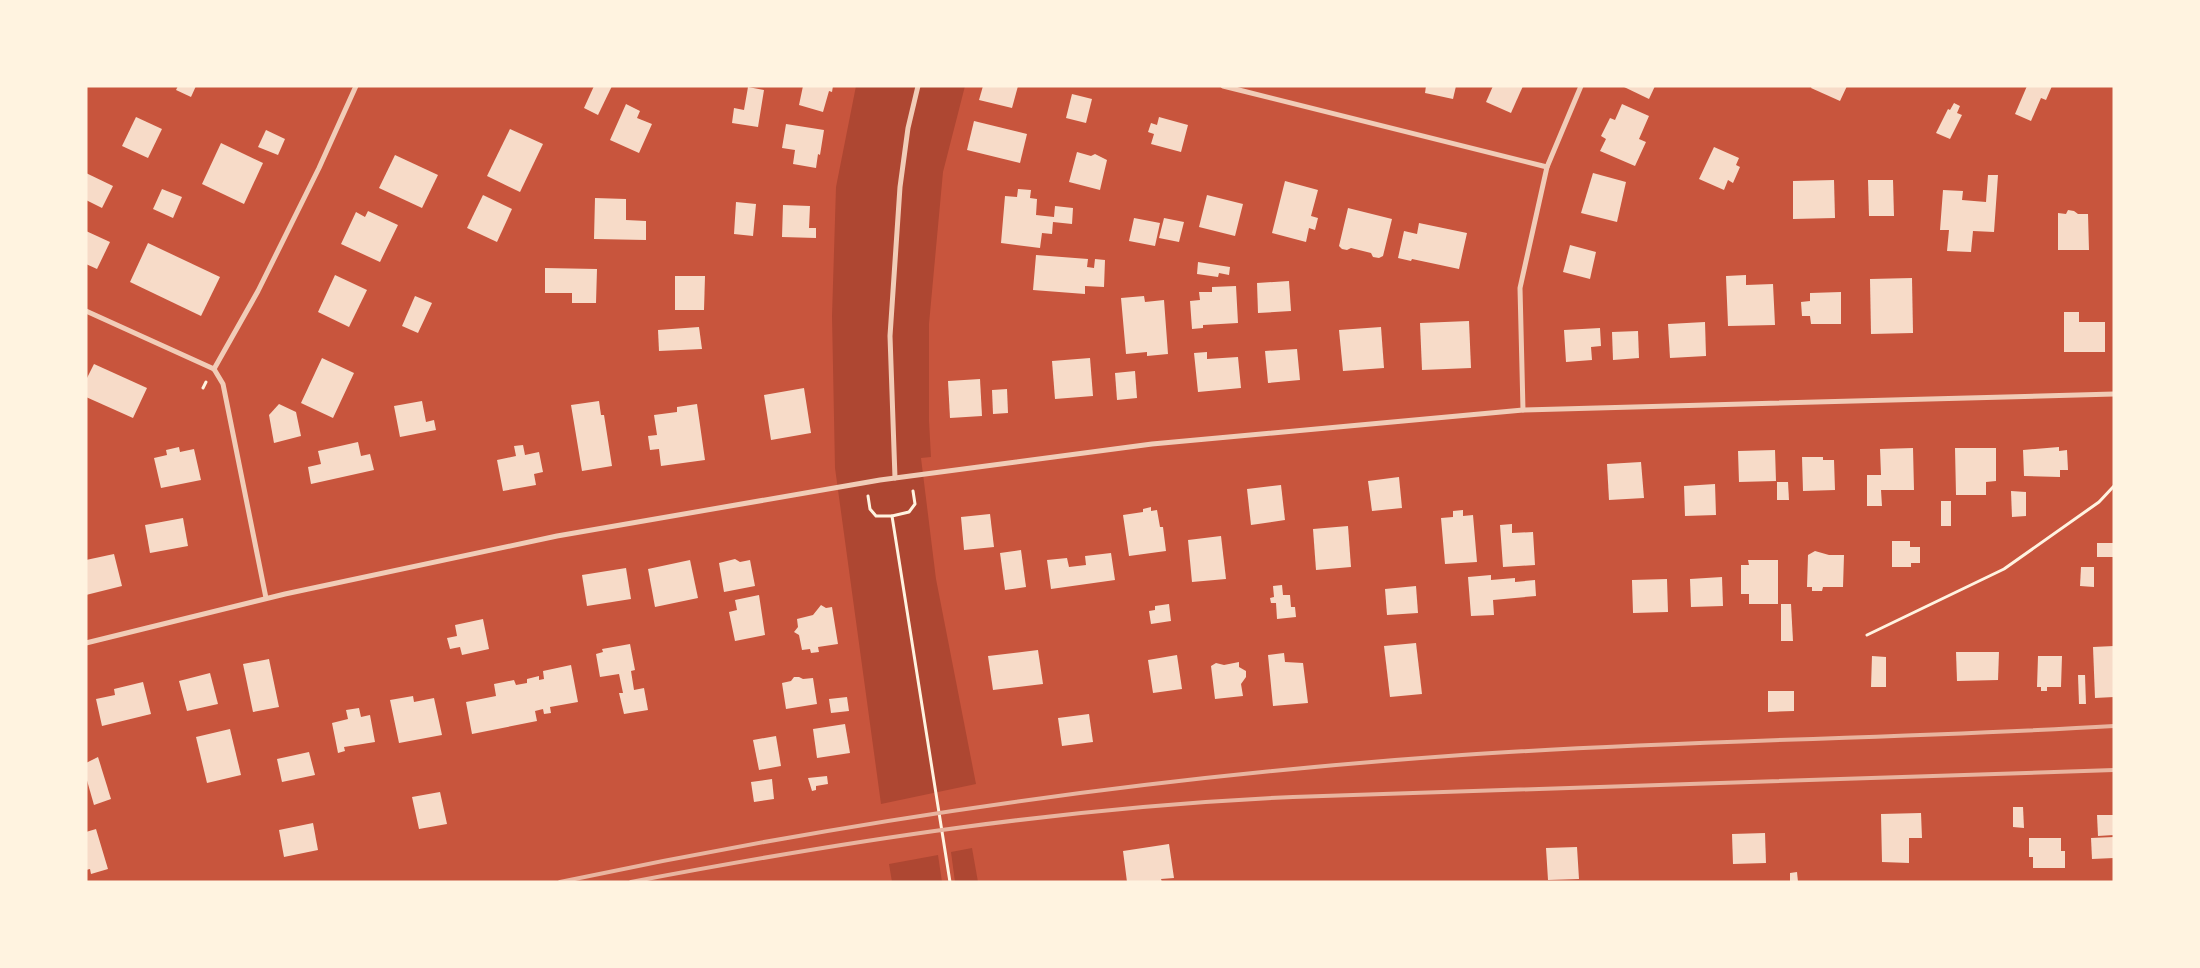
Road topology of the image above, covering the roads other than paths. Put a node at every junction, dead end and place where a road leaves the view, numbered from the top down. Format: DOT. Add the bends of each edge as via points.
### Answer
graph roads {
  1 [pos="356,86"];
  2 [pos="918,86"];
  3 [pos="1223,86"];
  4 [pos="1581,86"];
  5 [pos="1547,167"];
  6 [pos="86,310"];
  7 [pos="214,369"];
  8 [pos="2114,394"];
  9 [pos="1523,410"];
  10 [pos="895,478"];
  11 [pos="266,598"];
  12 [pos="86,643"];
  1 -- 7 [label="street" via="258,291"];
  2 -- 10 [label="street" via="900,187 890,336"];
  3 -- 5 [label="street"];
  4 -- 5 [label="street"];
  5 -- 9 [label="street" via="1520,288"];
  6 -- 7 [label="street"];
  7 -- 11 [label="street" via="223,384"];
  8 -- 9 [label="street"];
  9 -- 10 [label="street" via="1152,444"];
  10 -- 11 [label="street" via="557,536"];
  11 -- 12 [label="street"];
}
